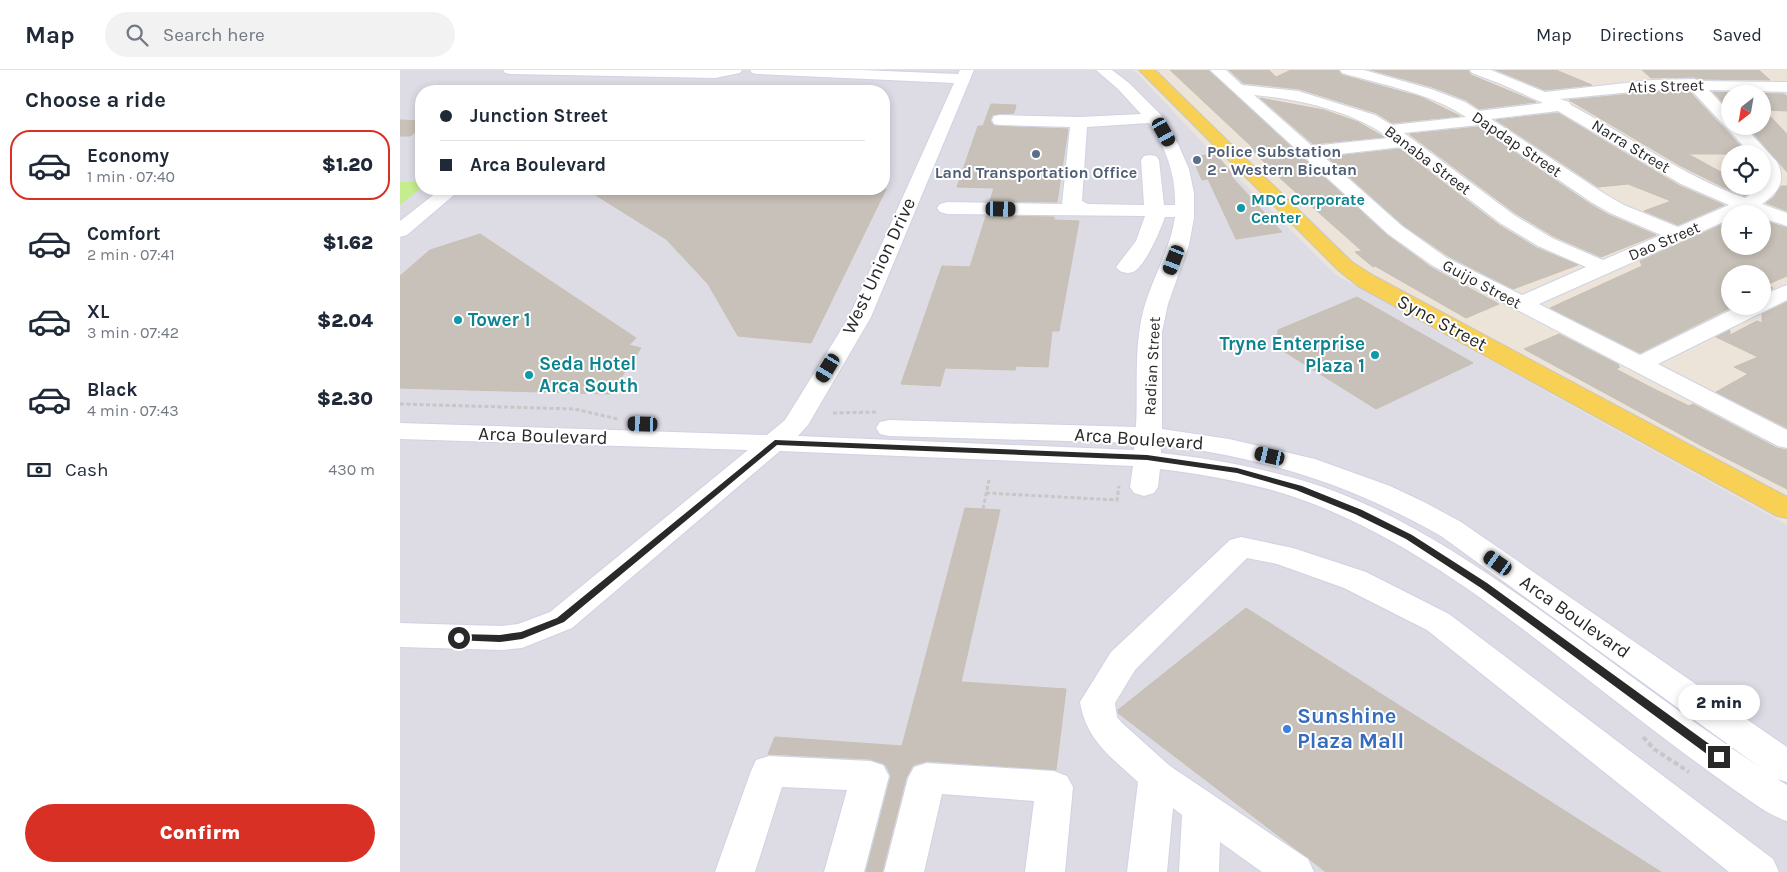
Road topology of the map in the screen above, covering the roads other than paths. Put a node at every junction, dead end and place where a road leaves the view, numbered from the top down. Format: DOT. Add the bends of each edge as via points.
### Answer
graph roads {
  1 [pos="510,70"];
  2 [pos="735,70"];
  3 [pos="739,70"];
  4 [pos="757,70"];
  5 [pos="1103,70"];
  6 [pos="1146,70"];
  7 [pos="1217,70"];
  8 [pos="1347,70"];
  9 [pos="1477,70"];
  10 [pos="1776,70"];
  11 [pos="595,72"];
  12 [pos="819,74"];
  13 [pos="965,74"];
  14 [pos="1787,79"];
  15 [pos="726,84"];
  16 [pos="1694,84"];
  17 [pos="580,85"];
  18 [pos="807,85"];
  19 [pos="1787,87"];
  20 [pos="1240,89"];
  21 [pos="1546,96"];
  22 [pos="1563,105"];
  23 [pos="1721,113"];
  24 [pos="1155,118"];
  25 [pos="1478,118"];
  26 [pos="1000,120"];
  27 [pos="1079,122"];
  28 [pos="1389,130"];
  29 [pos="1743,135"];
  30 [pos="1404,142"];
  31 [pos="1753,145"];
  32 [pos="1308,152"];
  33 [pos="1150,160"];
  34 [pos="1771,167"];
  35 [pos="1771,186"];
  36 [pos="445,195"];
  37 [pos="1764,195"];
  38 [pos="1748,205"];
  39 [pos="947,208"];
  40 [pos="1085,210"];
  41 [pos="1156,210"];
  42 [pos="1185,210"];
  43 [pos="1771,214"];
  44 [pos="1721,217"];
  45 [pos="1787,220"];
  46 [pos="400,231"];
  47 [pos="1679,235"];
  48 [pos="1127,267"];
  49 [pos="1602,268"];
  50 [pos="1787,292"];
  51 [pos="1771,300"];
  52 [pos="1520,304"];
  53 [pos="1739,315"];
  54 [pos="1640,364"];
  55 [pos="400,415"];
  56 [pos="400,431"];
  57 [pos="785,434"];
  58 [pos="1787,440"];
  59 [pos="1140,467"];
  60 [pos="1787,509"];
  61 [pos="400,635"];
  62 [pos="1787,767"];
  63 [pos="1157,777"];
  64 [pos="1787,805"];
  65 [pos="1201,808"];
  66 [pos="734,872"];
  67 [pos="844,872"];
  68 [pos="904,872"];
  69 [pos="1045,872"];
  70 [pos="1147,872"];
  71 [pos="1199,872"];
  72 [pos="1294,872"];
  73 [pos="1759,872"];
  1 -- 11 [label="street"];
  2 -- 11 [label="street" via="715,73"];
  3 -- 15 [label="street"];
  4 -- 12 [label="street"];
  5 -- 24 [label="street, Radian Street"];
  6 -- 60 [label="main road, Sync Street" via="1345,266 1366,282"];
  7 -- 20 [label="street, Guijo Street"];
  8 -- 25 [label="street, Dapdap Street" via="1443,98"];
  9 -- 21 [label="street, Narra Street"];
  10 -- 14 [label="street"];
  11 -- 17 [label="street"];
  12 -- 13 [label="street" via="940,78"];
  12 -- 18 [label="street"];
  13 -- 57 [label="street, West Union Drive" via="860,317"];
  16 -- 19 [label="street, Atis Street"];
  16 -- 21 [label="street, Atis Street" via="1637,86"];
  16 -- 23 [label="street"];
  20 -- 28 [label="street, Banaba Street" via="1292,94 1369,118"];
  20 -- 32 [label="street, Guijo Street"];
  21 -- 22 [label="street, Narra Street"];
  22 -- 25 [label="street"];
  22 -- 38 [label="street, Narra Street" via="1689,181"];
  24 -- 27 [label="street"];
  24 -- 42 [label="street, Radian Street" via="1183,175"];
  25 -- 28 [label="street"];
  25 -- 47 [label="street, Dapdap Street" via="1598,198"];
  26 -- 27 [label="street"];
  27 -- 40 [label="street" via="1072,204"];
  28 -- 30 [label="street, Banaba Street"];
  29 -- 31 [label="street, Dao Street"];
  30 -- 32 [label="street"];
  30 -- 49 [label="street, Banaba Street" via="1515,224 1545,242"];
  32 -- 52 [label="street, Guijo Street" via="1415,245"];
  33 -- 41 [label="street"];
  34 -- 35 [label="street, Dao Street" via="1774,172"];
  36 -- 46 [label="street"];
  37 -- 38 [label="street, Dao Street"];
  39 -- 40 [label="street"];
  40 -- 41 [label="street"];
  41 -- 42 [label="street"];
  41 -- 48 [label="street" via="1146,242"];
  42 -- 59 [label="street, Radian Street" via="1179,245 1151,324"];
  43 -- 45 [label="street, Narra Street"];
  44 -- 47 [label="street, Dao Street"];
  47 -- 49 [label="street, Dao Street"];
  49 -- 52 [label="street, Dao Street"];
  50 -- 51 [label="street"];
  52 -- 54 [label="street, Guijo Street"];
  53 -- 54 [label="street"];
  54 -- 58 [label="street, Guijo Street"];
  55 -- 57 [label="street, Arca Boulevard" via="643,424"];
  56 -- 57 [label="street, Arca Boulevard"];
  57 -- 59 [label="street, Arca Boulevard"];
  57 -- 61 [label="street, West Union Drive" via="561,620 522,636"];
  59 -- 62 [label="street, Arca Boulevard" via="1233,448 1344,477 1419,510"];
  59 -- 64 [label="street, Arca Boulevard" via="1237,471 1299,488 1409,537 1484,586"];
  63 -- 65 [label="street"];
  63 -- 70 [label="street"];
  63 -- 73 [label="street" via="1108,732 1100,719 1097,702 1123,661 1241,547 1282,555 1354,580 1438,622"];
  65 -- 71 [label="street"];
  65 -- 72 [label="street"];
  66 -- 67 [label="street" via="769,771 870,776"];
  68 -- 69 [label="street" via="926,778 1054,788"];
}
